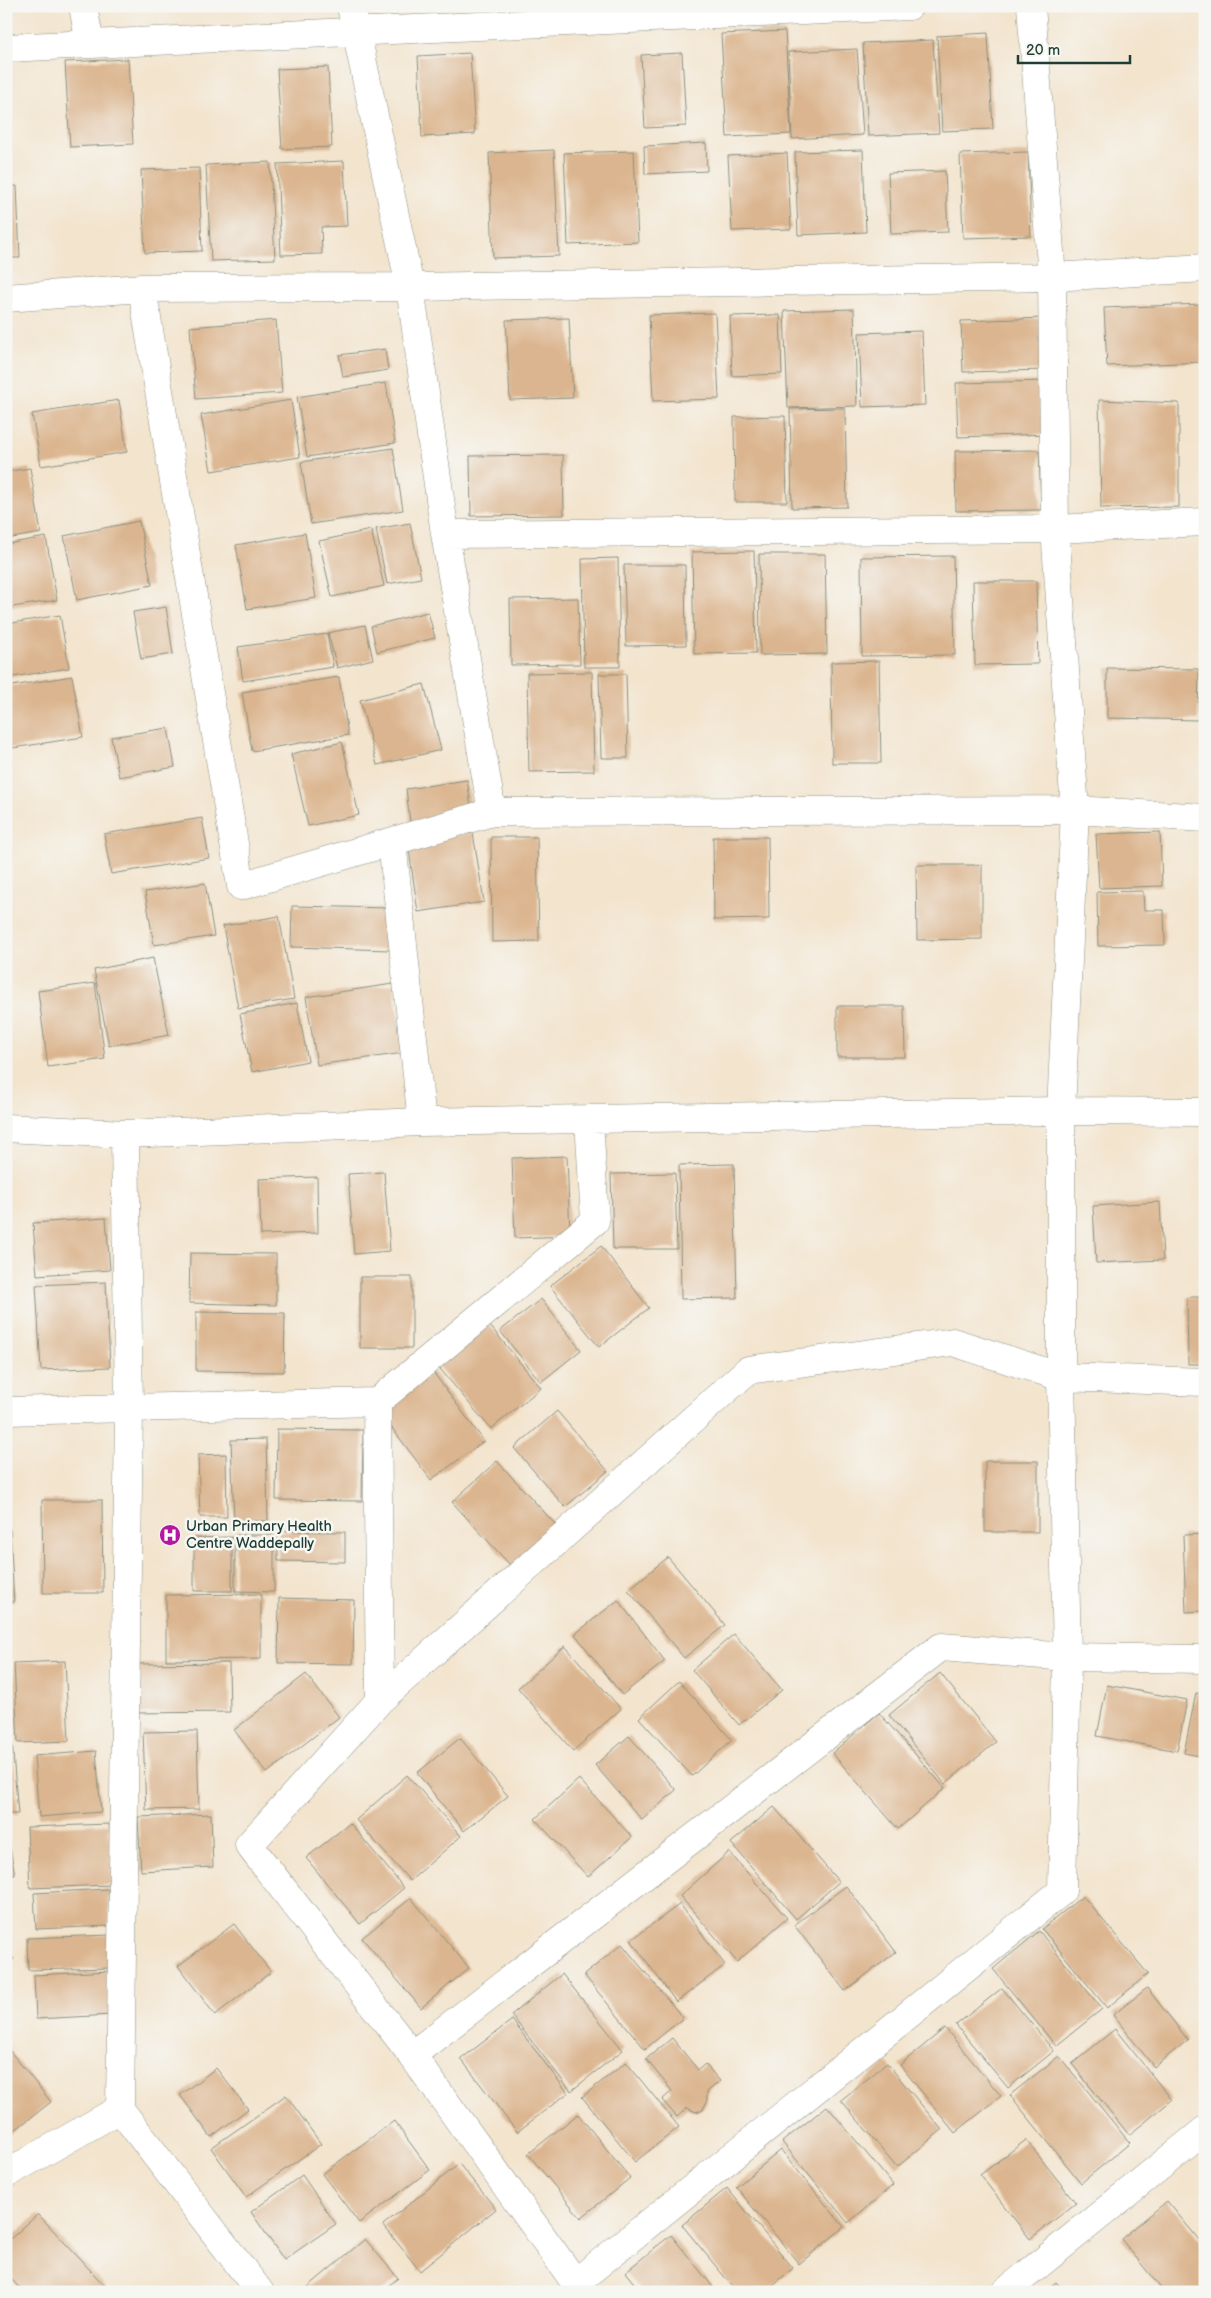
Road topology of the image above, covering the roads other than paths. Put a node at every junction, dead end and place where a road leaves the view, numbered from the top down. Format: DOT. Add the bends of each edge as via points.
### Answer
graph roads {
  1 [pos="83,6"];
  2 [pos="909,6"];
  3 [pos="1031,6"];
  4 [pos="798,9"];
  5 [pos="615,13"];
  6 [pos="353,19"];
  7 [pos="90,44"];
  8 [pos="6,48"];
  9 [pos="1205,268"];
  10 [pos="1052,277"];
  11 [pos="410,287"];
  12 [pos="142,288"];
  13 [pos="6,298"];
  14 [pos="1205,522"];
  15 [pos="1055,529"];
  16 [pos="446,534"];
  17 [pos="1074,810"];
  18 [pos="492,812"];
  19 [pos="1205,818"];
  20 [pos="392,842"];
  21 [pos="1061,1111"];
  22 [pos="1205,1112"];
  23 [pos="589,1119"];
  24 [pos="422,1122"];
  25 [pos="6,1128"];
  26 [pos="125,1134"];
  27 [pos="1061,1377"];
  28 [pos="1205,1382"];
  29 [pos="377,1402"];
  30 [pos="129,1408"];
  31 [pos="6,1411"];
  32 [pos="1068,1657"];
  33 [pos="1205,1659"];
  34 [pos="380,1700"];
  35 [pos="412,2055"];
  36 [pos="120,2109"];
  37 [pos="1205,2130"];
  38 [pos="6,2174"];
  39 [pos="578,2287"];
  40 [pos="260,2292"];
  41 [pos="1005,2292"];
  1 -- 7 [label="street"];
  2 -- 4 [label="street"];
  3 -- 10 [label="street"];
  4 -- 5 [label="street"];
  5 -- 6 [label="street"];
  6 -- 7 [label="street"];
  6 -- 11 [label="street"];
  7 -- 8 [label="street"];
  9 -- 10 [label="street"];
  10 -- 11 [label="street"];
  10 -- 15 [label="street"];
  11 -- 12 [label="street"];
  11 -- 16 [label="street"];
  12 -- 13 [label="street"];
  12 -- 20 [label="street" via="242,886"];
  14 -- 15 [label="street"];
  15 -- 16 [label="street"];
  15 -- 17 [label="street"];
  16 -- 18 [label="street"];
  17 -- 18 [label="street"];
  17 -- 19 [label="street"];
  17 -- 21 [label="street"];
  18 -- 20 [label="street"];
  20 -- 24 [label="street"];
  21 -- 22 [label="street"];
  21 -- 23 [label="street"];
  21 -- 27 [label="street"];
  23 -- 24 [label="street"];
  23 -- 29 [label="street" via="595,1221"];
  24 -- 26 [label="street"];
  25 -- 26 [label="street"];
  26 -- 30 [label="street"];
  27 -- 28 [label="street"];
  27 -- 32 [label="street"];
  27 -- 34 [label="street" via="952,1342 748,1370"];
  29 -- 30 [label="street"];
  29 -- 34 [label="street"];
  30 -- 31 [label="street"];
  30 -- 36 [label="street"];
  32 -- 33 [label="street"];
  32 -- 35 [label="street" via="942,1647"];
  32 -- 39 [label="street" via="1062,1891"];
  34 -- 35 [label="street" via="250,1845"];
  35 -- 39 [label="street"];
  36 -- 38 [label="street"];
  36 -- 40 [label="street"];
  37 -- 41 [label="street"];
}
